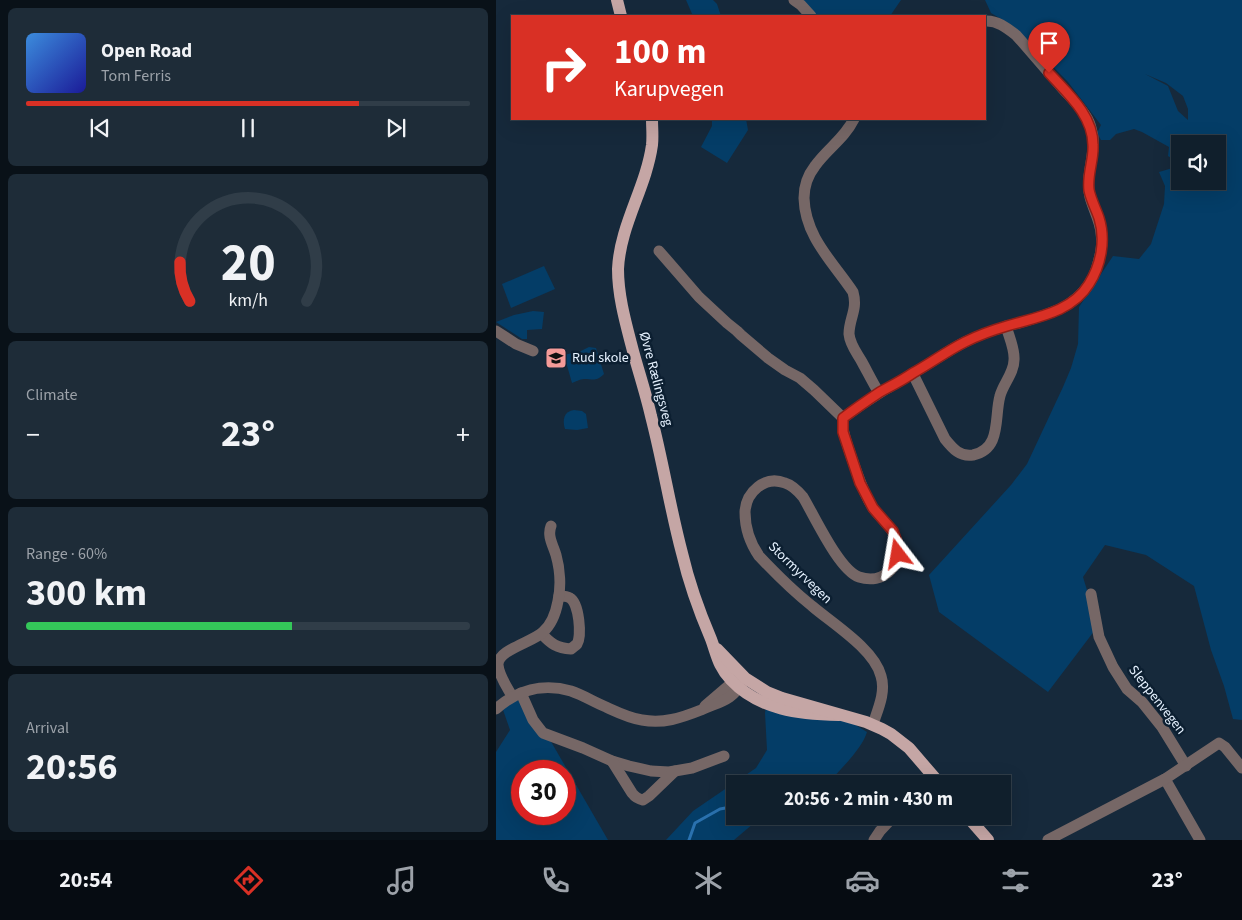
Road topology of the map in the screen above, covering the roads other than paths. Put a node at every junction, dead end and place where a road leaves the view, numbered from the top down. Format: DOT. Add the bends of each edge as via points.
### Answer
graph roads {
  1 [pos="617,0"];
  2 [pos="794,0"];
  3 [pos="621,15"];
  4 [pos="810,15"];
  5 [pos="986,21"];
  6 [pos="652,120"];
  7 [pos="853,120"];
  8 [pos="658,251"];
  9 [pos="1006,326"];
  10 [pos="496,331"];
  11 [pos="533,351"];
  12 [pos="913,374"];
  13 [pos="879,393"];
  14 [pos="843,418"];
  15 [pos="551,526"];
  16 [pos="1091,594"];
  17 [pos="559,596"];
  18 [pos="542,634"];
  19 [pos="739,683"];
  20 [pos="516,694"];
  21 [pos="496,709"];
  22 [pos="873,724"];
  23 [pos="724,756"];
  24 [pos="612,761"];
  25 [pos="1186,766"];
  26 [pos="1242,768"];
  27 [pos="675,771"];
  28 [pos="932,775"];
  29 [pos="1165,779"];
  30 [pos="886,825"];
  31 [pos="975,825"];
  32 [pos="874,840"];
  33 [pos="988,840"];
  34 [pos="1048,840"];
  35 [pos="1200,840"];
  1 -- 3 [label="main road"];
  2 -- 4 [label="street"];
  5 -- 9 [label="street" via="997,22 1016,35 1089,122 1094,146 1089,174 1090,198 1099,220 1102,246 1090,283 1083,293 1063,308"];
  6 -- 19 [label="main road, Øvre Rælingsveg" via="653,140 649,159 622,243 618,268 620,292 625,322 660,450 682,555 713,645"];
  7 -- 13 [label="street" via="843,137 811,172 804,192 804,207 815,239 853,292 855,309 849,336"];
  8 -- 14 [label="street" via="727,323 768,358 800,378"];
  9 -- 12 [label="street" via="966,342"];
  9 -- 12 [label="street" via="1014,364 1000,393 996,431 987,448 979,454 960,454 952,448"];
  10 -- 11 [label="street"];
  12 -- 13 [label="street"];
  13 -- 14 [label="street"];
  14 -- 22 [label="street, Stormyrvegen" via="843,432 860,483 897,542 898,554 891,569 877,578 856,576 848,570 804,497 786,483 766,481 758,486 748,500 746,522 748,535 759,556 811,606 867,652 877,666 882,678 882,692"];
  15 -- 17 [label="street"];
  16 -- 25 [label="street, Sleppenvegen" via="1099,637 1113,667 1127,689 1162,727"];
  17 -- 18 [label="street" via="554,615"];
  17 -- 18 [label="street" via="572,598 576,604 580,634 577,643 571,649 560,648"];
  18 -- 20 [label="street" via="499,658 502,677"];
  19 -- 20 [label="street" via="694,714 665,722 631,718 554,687"];
  19 -- 22 [label="main road, Øvre Rælingsveg" via="762,702 780,708 839,715"];
  20 -- 21 [label="street"];
  20 -- 24 [label="street" via="543,733"];
  22 -- 28 [label="main road, Øvre Rælingsveg" via="905,744"];
  23 -- 27 [label="street"];
  24 -- 27 [label="street" via="651,771"];
  24 -- 27 [label="street" via="636,798 644,800"];
  25 -- 26 [label="street" via="1219,744"];
  25 -- 29 [label="street"];
  29 -- 34 [label="street"];
  29 -- 35 [label="street"];
  30 -- 32 [label="street"];
  31 -- 33 [label="main road"];
}
